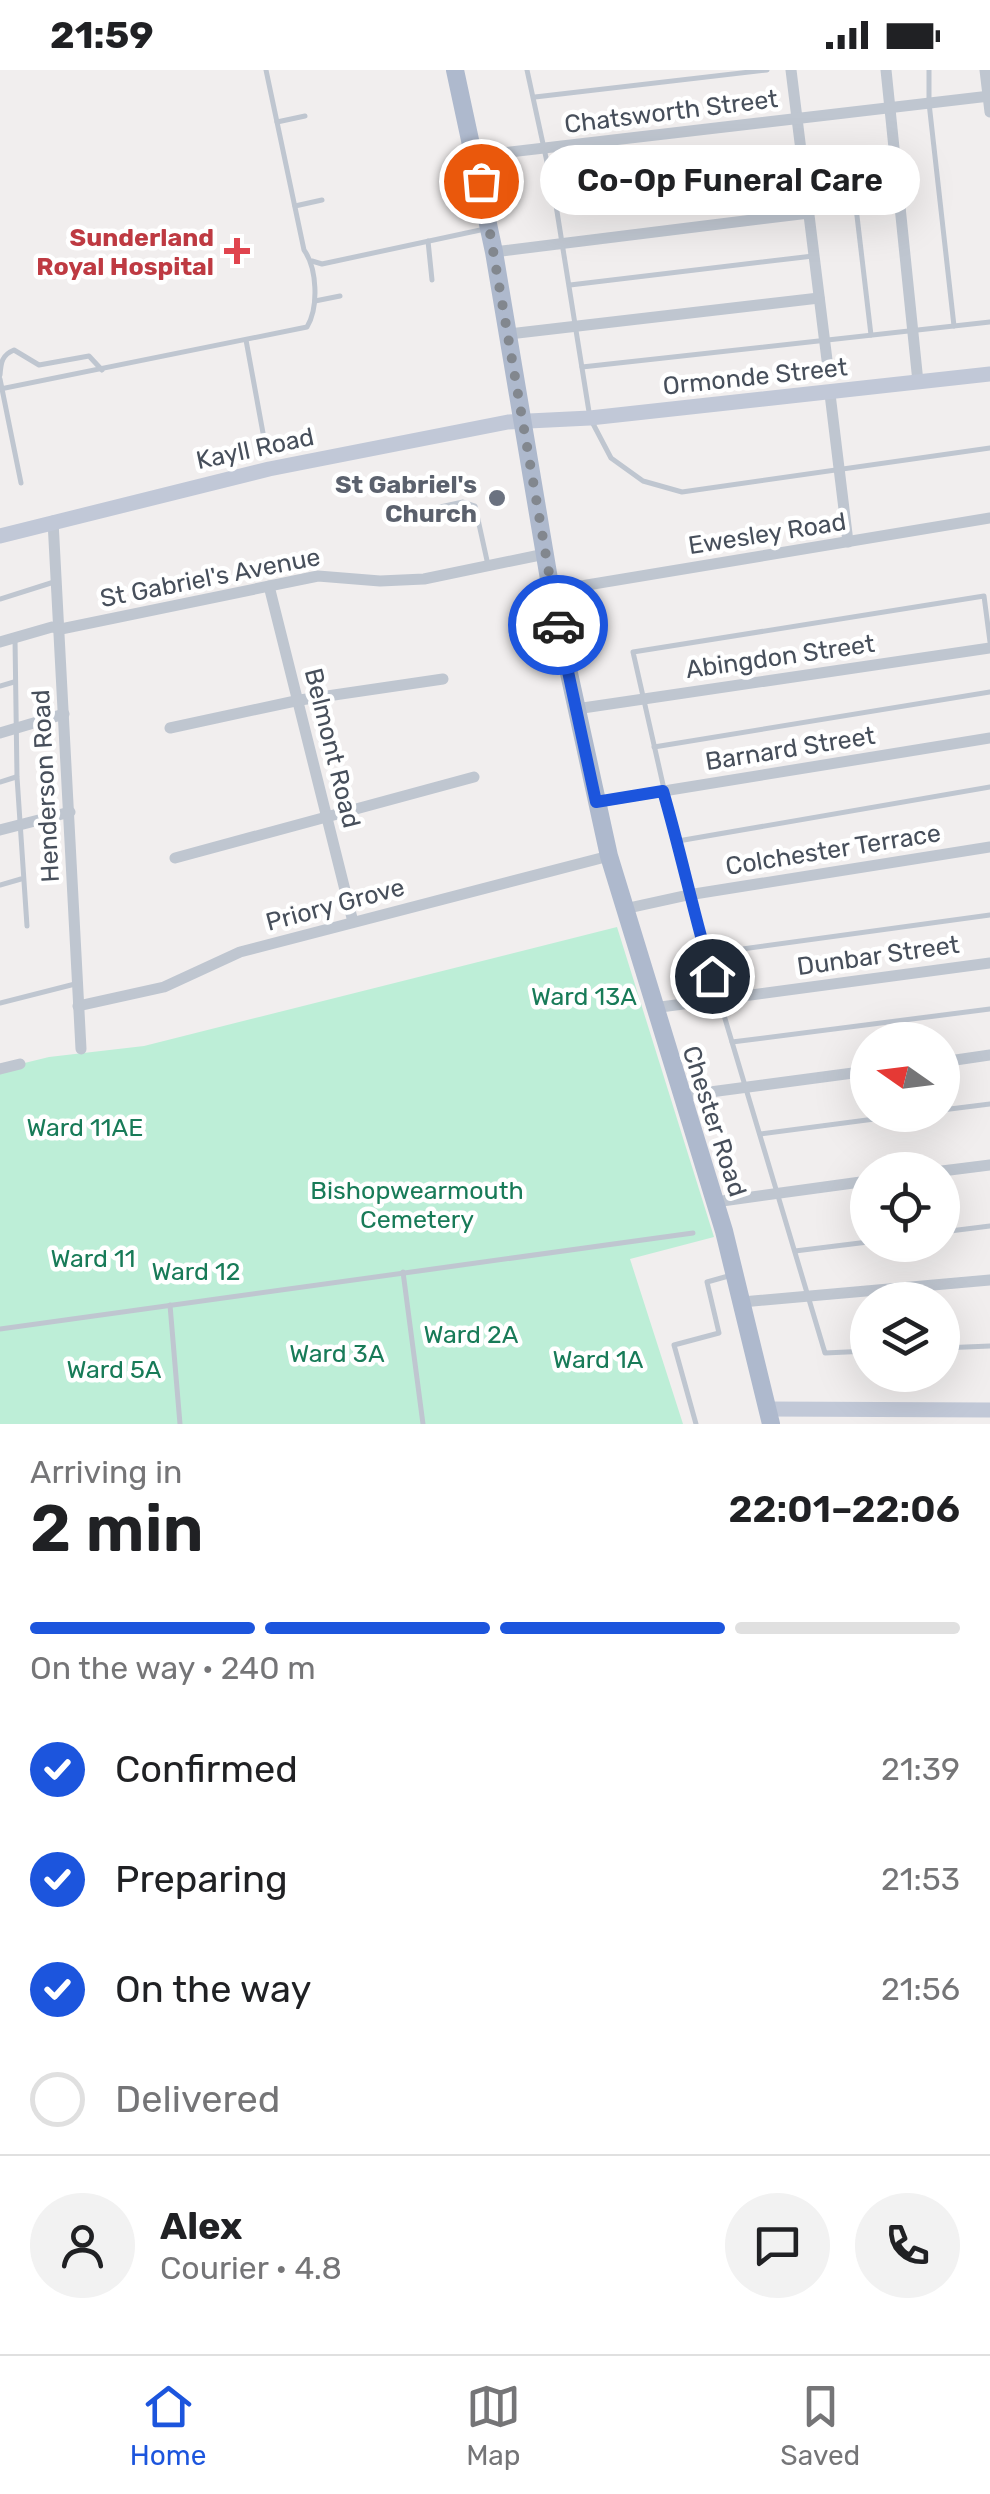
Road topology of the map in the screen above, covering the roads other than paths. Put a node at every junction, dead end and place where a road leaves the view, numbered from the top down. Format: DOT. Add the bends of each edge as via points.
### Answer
graph roads {
  1 [pos="266,70"];
  2 [pos="455,70"];
  3 [pos="527,70"];
  4 [pos="767,70"];
  5 [pos="791,70"];
  6 [pos="886,70"];
  7 [pos="929,70"];
  8 [pos="985,70"];
  9 [pos="989,96"];
  10 [pos="534,97"];
  11 [pos="929,103"];
  12 [pos="890,106"];
  13 [pos="990,112"];
  14 [pos="306,116"];
  15 [pos="798,118"];
  16 [pos="277,122"];
  17 [pos="544,150"];
  18 [pos="476,156"];
  19 [pos="895,161"];
  20 [pos="851,165"];
  21 [pos="802,173"];
  22 [pos="555,199"];
  23 [pos="322,200"];
  24 [pos="295,206"];
  25 [pos="809,213"];
  26 [pos="490,228"];
  27 [pos="428,241"];
  28 [pos="562,244"];
  29 [pos="494,252"];
  30 [pos="813,256"];
  31 [pos="312,261"];
  32 [pos="432,280"];
  33 [pos="570,284"];
  34 [pos="340,296"];
  35 [pos="819,298"];
  36 [pos="316,300"];
  37 [pos="990,322"];
  38 [pos="575,326"];
  39 [pos="954,326"];
  40 [pos="912,330"];
  41 [pos="508,334"];
  42 [pos="871,335"];
  43 [pos="246,340"];
  44 [pos="824,341"];
  45 [pos="582,367"];
  46 [pos="828,368"];
  47 [pos="102,370"];
  48 [pos="990,374"];
  49 [pos="0,377"];
  50 [pos="918,382"];
  51 [pos="0,388"];
  52 [pos="830,394"];
  53 [pos="3,410"];
  54 [pos="590,418"];
  55 [pos="524,420"];
  56 [pos="263,433"];
  57 [pos="990,448"];
  58 [pos="839,468"];
  59 [pos="21,483"];
  60 [pos="431,510"];
  61 [pos="990,518"];
  62 [pos="53,521"];
  63 [pos="0,536"];
  64 [pos="848,542"];
  65 [pos="545,554"];
  66 [pos="488,566"];
  67 [pos="56,581"];
  68 [pos="269,586"];
  69 [pos="551,591"];
  70 [pos="0,599"];
  71 [pos="61,629"];
  72 [pos="14,638"];
  73 [pos="0,642"];
  74 [pos="990,645"];
  75 [pos="443,679"];
  76 [pos="14,682"];
  77 [pos="0,686"];
  78 [pos="990,692"];
  79 [pos="644,699"];
  80 [pos="300,700"];
  81 [pos="576,709"];
  82 [pos="64,714"];
  83 [pos="16,728"];
  84 [pos="170,728"];
  85 [pos="0,733"];
  86 [pos="990,738"];
  87 [pos="654,747"];
  88 [pos="17,776"];
  89 [pos="474,777"];
  90 [pos="0,782"];
  91 [pos="990,787"];
  92 [pos="663,791"];
  93 [pos="596,802"];
  94 [pos="70,812"];
  95 [pos="327,819"];
  96 [pos="21,824"];
  97 [pos="0,830"];
  98 [pos="678,841"];
  99 [pos="990,847"];
  100 [pos="608,856"];
  101 [pos="176,858"];
  102 [pos="22,879"];
  103 [pos="0,885"];
  104 [pos="688,894"];
  105 [pos="624,908"];
  106 [pos="990,915"];
  107 [pos="353,922"];
  108 [pos="27,926"];
  109 [pos="706,954"];
  110 [pos="990,963"];
  111 [pos="76,984"];
  112 [pos="719,999"];
  113 [pos="0,1002"];
  114 [pos="78,1006"];
  115 [pos="653,1008"];
  116 [pos="990,1010"];
  117 [pos="732,1042"];
  118 [pos="81,1049"];
  119 [pos="990,1055"];
  120 [pos="960,1059"];
  121 [pos="20,1064"];
  122 [pos="0,1069"];
  123 [pos="850,1074"];
  124 [pos="746,1088"];
  125 [pos="680,1096"];
  126 [pos="990,1104"];
  127 [pos="960,1108"];
  128 [pos="850,1122"];
  129 [pos="760,1134"];
  130 [pos="990,1165"];
  131 [pos="960,1169"];
  132 [pos="850,1183"];
  133 [pos="777,1192"];
  134 [pos="715,1202"];
  135 [pos="990,1226"];
  136 [pos="960,1230"];
  137 [pos="693,1233"];
  138 [pos="850,1244"];
  139 [pos="794,1251"];
  140 [pos="404,1272"];
  141 [pos="735,1274"];
  142 [pos="990,1280"];
  143 [pos="808,1295"];
  144 [pos="742,1302"];
  145 [pos="170,1305"];
  146 [pos="0,1329"];
  147 [pos="990,1346"];
  148 [pos="960,1347"];
  149 [pos="850,1352"];
  150 [pos="990,1410"];
  151 [pos="769,1416"];
  152 [pos="180,1424"];
  153 [pos="423,1424"];
  154 [pos="696,1424"];
  1 -- 16 [label="lane"];
  2 -- 18 [label="main road, Chester Road"];
  3 -- 10 [label="lane"];
  4 -- 10 [label="lane"];
  5 -- 15 [label="street"];
  6 -- 12 [label="street"];
  7 -- 11 [label="lane"];
  8 -- 9 [label="street"];
  9 -- 11 [label="street, Chatsworth Street"];
  9 -- 13 [label="street"];
  10 -- 17 [label="lane"];
  11 -- 12 [label="street, Chatsworth Street"];
  11 -- 39 [label="lane"];
  12 -- 15 [label="street, Chatsworth Street"];
  12 -- 19 [label="street"];
  14 -- 16 [label="lane"];
  15 -- 17 [label="street, Chatsworth Street"];
  15 -- 21 [label="street"];
  16 -- 24 [label="lane"];
  17 -- 18 [label="street, Chatsworth Street"];
  17 -- 22 [label="lane"];
  18 -- 26 [label="main road, Chester Road"];
  19 -- 20 [label="lane"];
  19 -- 40 [label="street"];
  20 -- 21 [label="lane"];
  20 -- 42 [label="lane"];
  21 -- 22 [label="lane"];
  21 -- 25 [label="street"];
  22 -- 28 [label="lane"];
  23 -- 24 [label="lane"];
  24 -- 31 [label="lane"];
  25 -- 28 [label="street"];
  25 -- 30 [label="street"];
  26 -- 27 [label="lane"];
  26 -- 29 [label="main road, Chester Road"];
  27 -- 31 [label="lane"];
  27 -- 32 [label="lane"];
  28 -- 29 [label="street"];
  28 -- 33 [label="lane"];
  29 -- 41 [label="main road, Chester Road"];
  30 -- 33 [label="lane"];
  30 -- 35 [label="street"];
  31 -- 36 [label="lane"];
  33 -- 38 [label="lane"];
  34 -- 36 [label="lane"];
  35 -- 38 [label="street"];
  35 -- 44 [label="street"];
  36 -- 43 [label="lane" via="307,327"];
  37 -- 39 [label="lane"];
  38 -- 41 [label="street"];
  38 -- 45 [label="lane"];
  39 -- 40 [label="lane"];
  40 -- 42 [label="lane"];
  40 -- 50 [label="street"];
  41 -- 55 [label="main road, Chester Road"];
  42 -- 44 [label="lane"];
  43 -- 47 [label="lane"];
  43 -- 56 [label="lane"];
  44 -- 45 [label="lane"];
  44 -- 46 [label="street"];
  45 -- 54 [label="lane"];
  47 -- 49 [label="lane" via="89,356 39,364 14,350 6,353"];
  47 -- 51 [label="lane"];
  48 -- 50 [label="street, Ormonde Street"];
  49 -- 51 [label="lane"];
  50 -- 52 [label="street, Ormonde Street"];
  51 -- 53 [label="lane"];
  52 -- 54 [label="street, Ormonde Street"];
  52 -- 58 [label="street"];
  53 -- 59 [label="lane"];
  54 -- 55 [label="street, Ormonde Street"];
  54 -- 58 [label="lane" via="611,458 643,481 682,492"];
  55 -- 62 [label="street, Kayll Road"];
  55 -- 65 [label="main road, Chester Road"];
  57 -- 58 [label="lane"];
  58 -- 64 [label="street"];
  60 -- 66 [label="lane" via="475,506"];
  61 -- 64 [label="street, Ewesley Road"];
  62 -- 63 [label="street, Kayll Road"];
  62 -- 67 [label="street, Henderson Road"];
  64 -- 69 [label="street, Ewesley Road"];
  65 -- 66 [label="street, St Gabriel's Avenue"];
  65 -- 69 [label="main road, Chester Road"];
  66 -- 68 [label="street, St Gabriel's Avenue" via="424,580 318,576"];
  67 -- 70 [label="lane"];
  67 -- 71 [label="street, Henderson Road"];
  68 -- 71 [label="street, St Gabriel's Avenue"];
  68 -- 80 [label="street, Belmont Road"];
  69 -- 81 [label="main road, Chester Road"];
  71 -- 72 [label="street, St Gabriel's Avenue"];
  71 -- 82 [label="street, Henderson Road"];
  72 -- 73 [label="street, St Gabriel's Avenue"];
  72 -- 76 [label="lane"];
  74 -- 79 [label="street, Abingdon Street"];
  74 -- 79 [label="lane" via="984,596 633,652"];
  75 -- 80 [label="street"];
  76 -- 77 [label="lane"];
  76 -- 83 [label="lane"];
  78 -- 87 [label="lane"];
  79 -- 81 [label="street, Abingdon Street"];
  79 -- 87 [label="lane"];
  80 -- 84 [label="street"];
  80 -- 95 [label="street, Belmont Road"];
  81 -- 93 [label="main road, Chester Road"];
  82 -- 83 [label="street"];
  82 -- 94 [label="street, Henderson Road"];
  83 -- 85 [label="street"];
  83 -- 88 [label="lane"];
  86 -- 92 [label="street, Barnard Street"];
  87 -- 92 [label="lane"];
  88 -- 90 [label="lane"];
  88 -- 96 [label="lane"];
  89 -- 95 [label="street"];
  91 -- 98 [label="lane"];
  92 -- 93 [label="street, Barnard Street"];
  92 -- 98 [label="lane"];
  93 -- 100 [label="main road, Chester Road"];
  94 -- 96 [label="street"];
  94 -- 111 [label="street, Henderson Road"];
  95 -- 101 [label="street"];
  95 -- 107 [label="street, Belmont Road"];
  96 -- 97 [label="street"];
  96 -- 102 [label="lane"];
  98 -- 104 [label="lane"];
  99 -- 104 [label="street, Colchester Terrace"];
  100 -- 105 [label="main road, Chester Road"];
  100 -- 107 [label="street, Priory Grove"];
  102 -- 103 [label="lane"];
  102 -- 108 [label="lane"];
  104 -- 105 [label="street, Colchester Terrace"];
  104 -- 109 [label="lane"];
  105 -- 115 [label="main road, Chester Road"];
  106 -- 109 [label="lane"];
  107 -- 114 [label="street, Priory Grove" via="240,952 144,993"];
  109 -- 112 [label="lane"];
  110 -- 112 [label="street, Dunbar Street"];
  111 -- 113 [label="lane"];
  111 -- 114 [label="street, Henderson Road"];
  112 -- 115 [label="street, Dunbar Street"];
  112 -- 117 [label="lane"];
  114 -- 118 [label="street, Henderson Road"];
  115 -- 125 [label="main road, Chester Road"];
  116 -- 117 [label="lane"];
  117 -- 124 [label="lane"];
  119 -- 120 [label="street"];
  121 -- 122 [label="street"];
  123 -- 124 [label="street"];
  124 -- 125 [label="street"];
  124 -- 129 [label="lane"];
  125 -- 134 [label="main road, Chester Road"];
  126 -- 127 [label="lane"];
  128 -- 129 [label="lane"];
  129 -- 133 [label="lane"];
  130 -- 131 [label="street"];
  132 -- 133 [label="street"];
  133 -- 134 [label="street"];
  133 -- 139 [label="lane"];
  134 -- 141 [label="main road, Chester Road"];
  135 -- 136 [label="lane"];
  137 -- 140 [label="lane"];
  138 -- 139 [label="lane"];
  139 -- 143 [label="lane"];
  140 -- 145 [label="lane"];
  140 -- 153 [label="lane"];
  141 -- 144 [label="main road, Chester Road"];
  141 -- 154 [label="lane" via="708,1282 719,1333 674,1345"];
  142 -- 143 [label="street"];
  143 -- 144 [label="street"];
  143 -- 149 [label="lane" via="825,1353"];
  144 -- 151 [label="main road, Chester Road"];
  145 -- 146 [label="lane"];
  145 -- 152 [label="lane"];
  147 -- 148 [label="lane"];
  150 -- 151 [label="street"];
}
